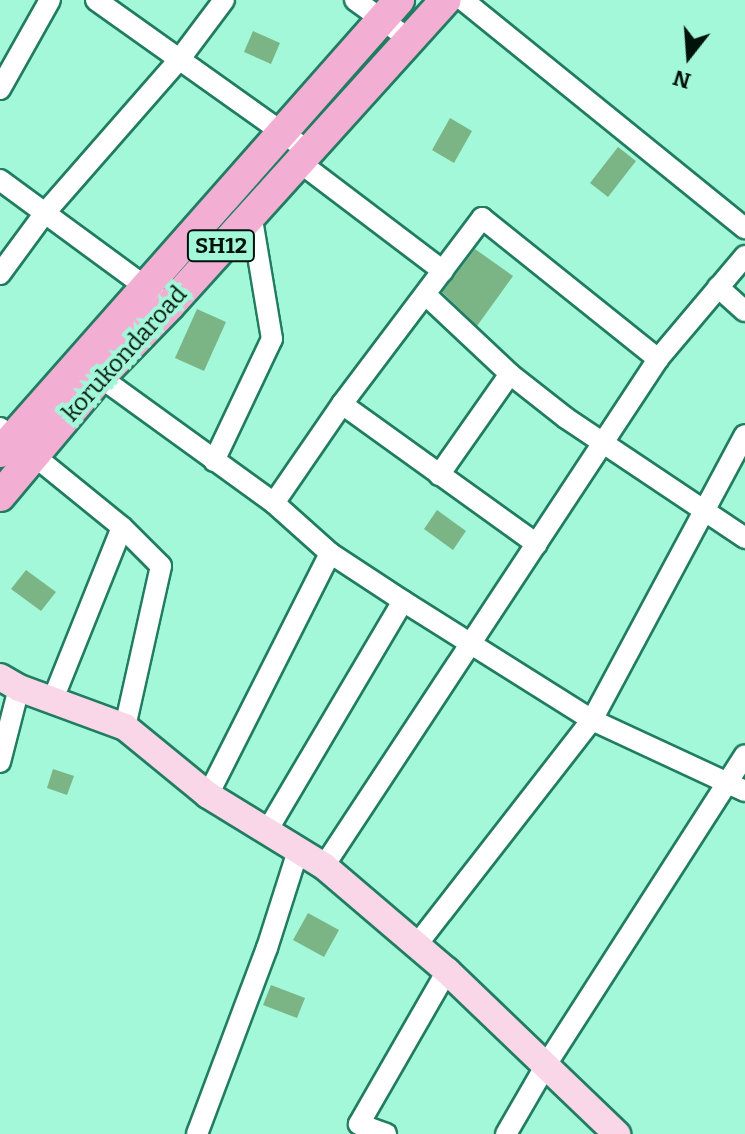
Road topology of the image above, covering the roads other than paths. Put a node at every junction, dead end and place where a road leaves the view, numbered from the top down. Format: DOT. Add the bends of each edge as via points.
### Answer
graph roads {
  1 [pos="50,0"];
  2 [pos="96,0"];
  3 [pos="224,0"];
  4 [pos="355,0"];
  5 [pos="446,0"];
  6 [pos="463,0"];
  7 [pos="390,10"];
  8 [pos="409,39"];
  9 [pos="179,60"];
  10 [pos="0,89"];
  11 [pos="282,132"];
  12 [pos="303,156"];
  13 [pos="0,180"];
  14 [pos="251,213"];
  15 [pos="44,214"];
  16 [pos="745,228"];
  17 [pos="745,256"];
  18 [pos="443,271"];
  19 [pos="0,274"];
  20 [pos="718,287"];
  21 [pos="426,295"];
  22 [pos="158,296"];
  23 [pos="745,311"];
  24 [pos="658,359"];
  25 [pos="510,374"];
  26 [pos="100,377"];
  27 [pos="342,404"];
  28 [pos="745,435"];
  29 [pos="603,443"];
  30 [pos="12,444"];
  31 [pos="214,461"];
  32 [pos="439,475"];
  33 [pos="0,496"];
  34 [pos="274,503"];
  35 [pos="706,512"];
  36 [pos="122,527"];
  37 [pos="745,538"];
  38 [pos="537,544"];
  39 [pos="330,553"];
  40 [pos="403,601"];
  41 [pos="472,644"];
  42 [pos="10,683"];
  43 [pos="53,699"];
  44 [pos="592,720"];
  45 [pos="125,727"];
  46 [pos="745,755"];
  47 [pos="0,762"];
  48 [pos="737,788"];
  49 [pos="208,795"];
  50 [pos="267,831"];
  51 [pos="298,851"];
  52 [pos="324,866"];
  53 [pos="415,947"];
  54 [pos="447,971"];
  55 [pos="546,1065"];
  56 [pos="197,1134"];
  57 [pos="386,1134"];
  58 [pos="506,1134"];
  59 [pos="617,1134"];
  1 -- 10 [label="street"];
  2 -- 9 [label="street"];
  3 -- 9 [label="street"];
  4 -- 7 [label="street"];
  5 -- 8 [label="main road, korukondaroad / SH12"];
  6 -- 16 [label="street"];
  7 -- 8 [label="street"];
  7 -- 11 [label="main road, SH12"];
  8 -- 12 [label="main road, korukondaroad / SH12"];
  9 -- 11 [label="street"];
  9 -- 15 [label="street"];
  11 -- 12 [label="street"];
  11 -- 22 [label="main road, SH12"];
  12 -- 14 [label="main road, korukondaroad / SH12"];
  12 -- 18 [label="street"];
  13 -- 15 [label="street"];
  14 -- 22 [label="main road, korukondaroad / SH12"];
  14 -- 31 [label="street" via="272,339"];
  15 -- 19 [label="street"];
  15 -- 22 [label="street"];
  17 -- 20 [label="street"];
  18 -- 21 [label="street"];
  18 -- 24 [label="street" via="482,218"];
  20 -- 23 [label="street"];
  20 -- 24 [label="street"];
  21 -- 25 [label="street"];
  21 -- 27 [label="street"];
  22 -- 26 [label="main road, korukondaroad / SH12"];
  22 -- 30 [label="main road, SH12"];
  24 -- 29 [label="street"];
  25 -- 29 [label="street"];
  25 -- 32 [label="street"];
  26 -- 30 [label="main road, korukondaroad / SH12"];
  26 -- 31 [label="street"];
  27 -- 32 [label="street"];
  27 -- 34 [label="street"];
  28 -- 35 [label="street"];
  29 -- 35 [label="street"];
  29 -- 38 [label="street"];
  30 -- 33 [label="main road, korukondaroad / SH12"];
  30 -- 36 [label="street"];
  31 -- 34 [label="street"];
  32 -- 38 [label="street"];
  34 -- 39 [label="street"];
  35 -- 37 [label="street"];
  35 -- 44 [label="street"];
  36 -- 43 [label="street"];
  36 -- 45 [label="street" via="161,566"];
  38 -- 41 [label="street"];
  39 -- 40 [label="street"];
  39 -- 49 [label="street"];
  40 -- 41 [label="street"];
  40 -- 50 [label="street"];
  41 -- 44 [label="street"];
  41 -- 52 [label="street"];
  42 -- 43 [label="main road"];
  42 -- 47 [label="street"];
  43 -- 45 [label="main road"];
  44 -- 48 [label="street"];
  44 -- 53 [label="street"];
  45 -- 49 [label="main road"];
  46 -- 48 [label="street"];
  48 -- 55 [label="street"];
  49 -- 50 [label="main road"];
  50 -- 51 [label="main road"];
  51 -- 52 [label="main road"];
  51 -- 56 [label="street"];
  52 -- 53 [label="main road"];
  53 -- 54 [label="main road"];
  54 -- 55 [label="main road"];
  54 -- 57 [label="street" via="359,1124"];
  55 -- 58 [label="street"];
  55 -- 59 [label="main road"];
}
